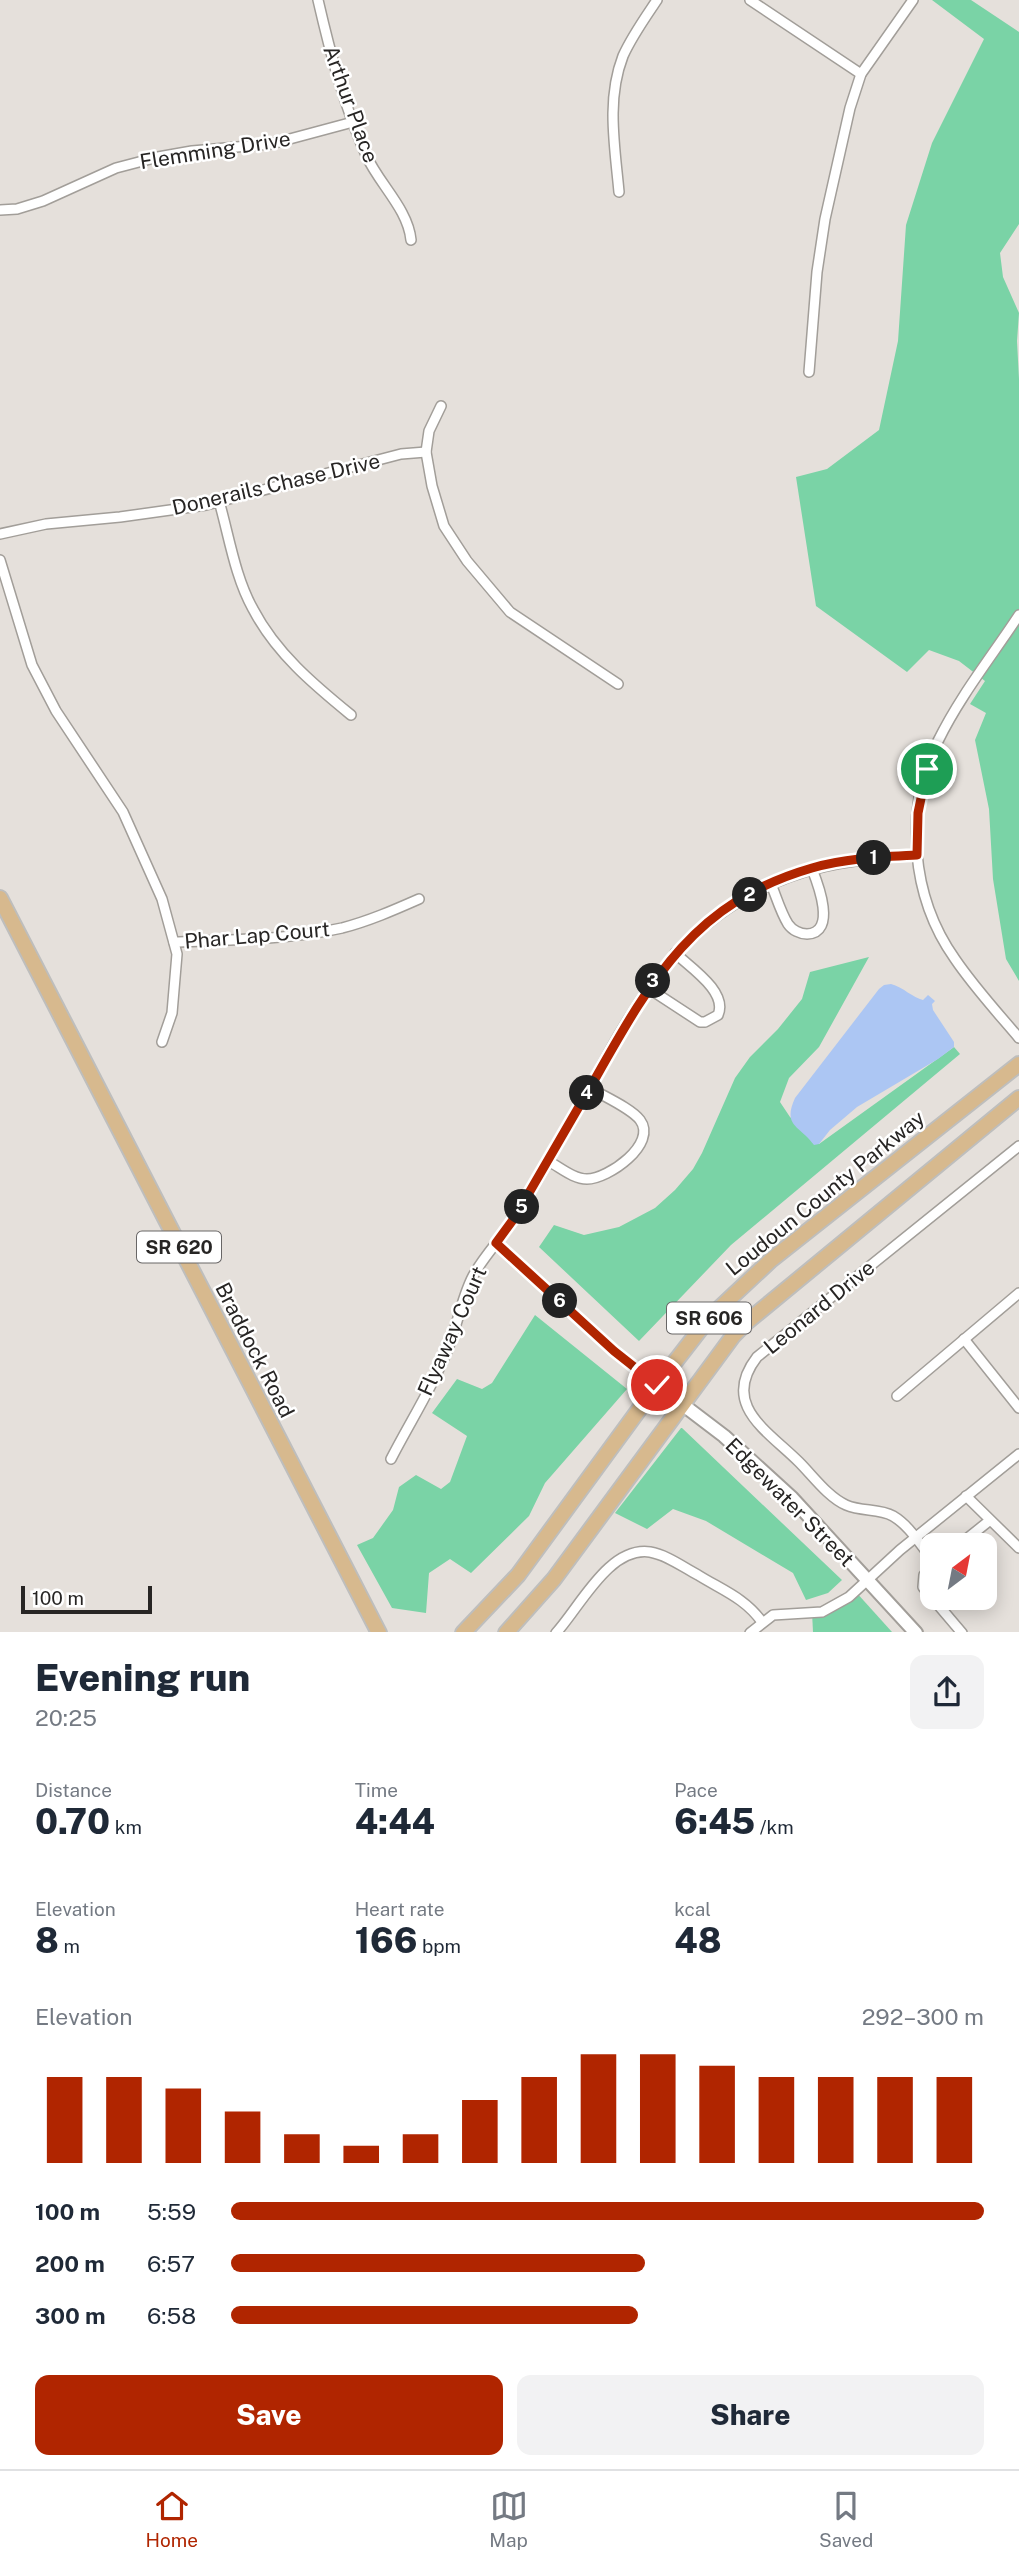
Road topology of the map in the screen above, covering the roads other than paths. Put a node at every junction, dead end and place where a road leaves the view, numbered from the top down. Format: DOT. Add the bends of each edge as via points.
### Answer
graph roads {
  1 [pos="318,0"];
  2 [pos="657,0"];
  3 [pos="750,0"];
  4 [pos="913,0"];
  5 [pos="861,74"];
  6 [pos="353,122"];
  7 [pos="619,192"];
  8 [pos="0,209"];
  9 [pos="411,240"];
  10 [pos="810,372"];
  11 [pos="440,406"];
  12 [pos="426,452"];
  13 [pos="219,501"];
  14 [pos="0,534"];
  15 [pos="0,560"];
  16 [pos="1019,615"];
  17 [pos="618,684"];
  18 [pos="351,715"];
  19 [pos="917,855"];
  20 [pos="812,869"];
  21 [pos="771,884"];
  22 [pos="0,898"];
  23 [pos="419,899"];
  24 [pos="174,942"];
  25 [pos="675,953"];
  26 [pos="648,988"];
  27 [pos="1019,1038"];
  28 [pos="162,1042"];
  29 [pos="1019,1065"];
  30 [pos="590,1088"];
  31 [pos="1019,1098"];
  32 [pos="1019,1146"];
  33 [pos="548,1161"];
  34 [pos="496,1243"];
  35 [pos="1019,1293"];
  36 [pos="964,1339"];
  37 [pos="657,1385"];
  38 [pos="897,1396"];
  39 [pos="682,1405"];
  40 [pos="1019,1408"];
  41 [pos="1019,1454"];
  42 [pos="391,1459"];
  43 [pos="966,1496"];
  44 [pos="989,1521"];
  45 [pos="974,1533"];
  46 [pos="915,1538"];
  47 [pos="920,1544"];
  48 [pos="1019,1548"];
  49 [pos="867,1579"];
  50 [pos="942,1610"];
  51 [pos="762,1622"];
  52 [pos="378,1632"];
  53 [pos="464,1632"];
  54 [pos="507,1632"];
  55 [pos="557,1632"];
  56 [pos="751,1632"];
  57 [pos="915,1632"];
  58 [pos="961,1632"];
  1 -- 6 [label="street, Arthur Place"];
  2 -- 7 [label="street" via="634,37 614,91"];
  3 -- 5 [label="street"];
  4 -- 5 [label="street"];
  5 -- 10 [label="street" via="825,219"];
  6 -- 8 [label="street, Flemming Drive" via="271,144 158,157 116,168 43,201"];
  6 -- 9 [label="street, Arthur Place" via="367,157 406,219"];
  11 -- 12 [label="street"];
  12 -- 13 [label="street, Donerails Chase Drive" via="410,452"];
  12 -- 17 [label="street" via="444,526 467,561 510,612"];
  13 -- 14 [label="street, Donerails Chase Drive"];
  13 -- 18 [label="street" via="251,608 301,673"];
  15 -- 24 [label="street" via="32,666 55,711 123,811 162,899"];
  16 -- 19 [label="street" via="936,743 921,790"];
  19 -- 20 [label="street, Flyaway Court" via="862,858"];
  19 -- 27 [label="street" via="925,897 942,939"];
  20 -- 21 [label="street, Flyaway Court"];
  20 -- 21 [label="street" via="824,912 820,927 810,934 789,926"];
  21 -- 25 [label="street, Flyaway Court" via="728,908"];
  22 -- 52 [label="main road, Braddock Road / SR 620"];
  23 -- 24 [label="street, Phar Lap Court" via="341,928"];
  24 -- 28 [label="street" via="176,988"];
  25 -- 26 [label="street, Flyaway Court"];
  25 -- 26 [label="street" via="716,991 721,1003 718,1015 700,1022"];
  26 -- 30 [label="street, Flyaway Court"];
  29 -- 37 [label="main road, Loudoun County Parkway / SR 606" via="763,1267 709,1318"];
  30 -- 33 [label="street, Flyaway Court"];
  30 -- 33 [label="street" via="637,1116 644,1128 642,1144 610,1170 590,1179"];
  31 -- 39 [label="main road, SR 606" via="748,1321"];
  32 -- 46 [label="street, Leonard Drive" via="757,1357 746,1375 744,1395 756,1422 836,1499 895,1517"];
  33 -- 34 [label="street, Flyaway Court"];
  34 -- 37 [label="street, Edgewater Street"];
  34 -- 42 [label="street, Flyaway Court" via="474,1273 446,1354"];
  35 -- 36 [label="street"];
  36 -- 38 [label="street"];
  36 -- 40 [label="street"];
  37 -- 39 [label="street, Edgewater Street"];
  37 -- 53 [label="main road, Loudoun County Parkway / SR 606" via="518,1575"];
  39 -- 49 [label="street, Edgewater Street" via="759,1466"];
  39 -- 54 [label="main road, SR 606" via="554,1579"];
  41 -- 43 [label="street"];
  43 -- 44 [label="street"];
  43 -- 46 [label="street"];
  44 -- 45 [label="street"];
  44 -- 48 [label="street"];
  46 -- 47 [label="street, Leonard Drive"];
  46 -- 49 [label="street"];
  49 -- 51 [label="street" via="832,1608 773,1615"];
  49 -- 57 [label="street, Edgewater Street"];
  50 -- 58 [label="street"];
  51 -- 55 [label="street" via="750,1606 649,1552 618,1559 607,1568"];
  51 -- 56 [label="street"];
}
